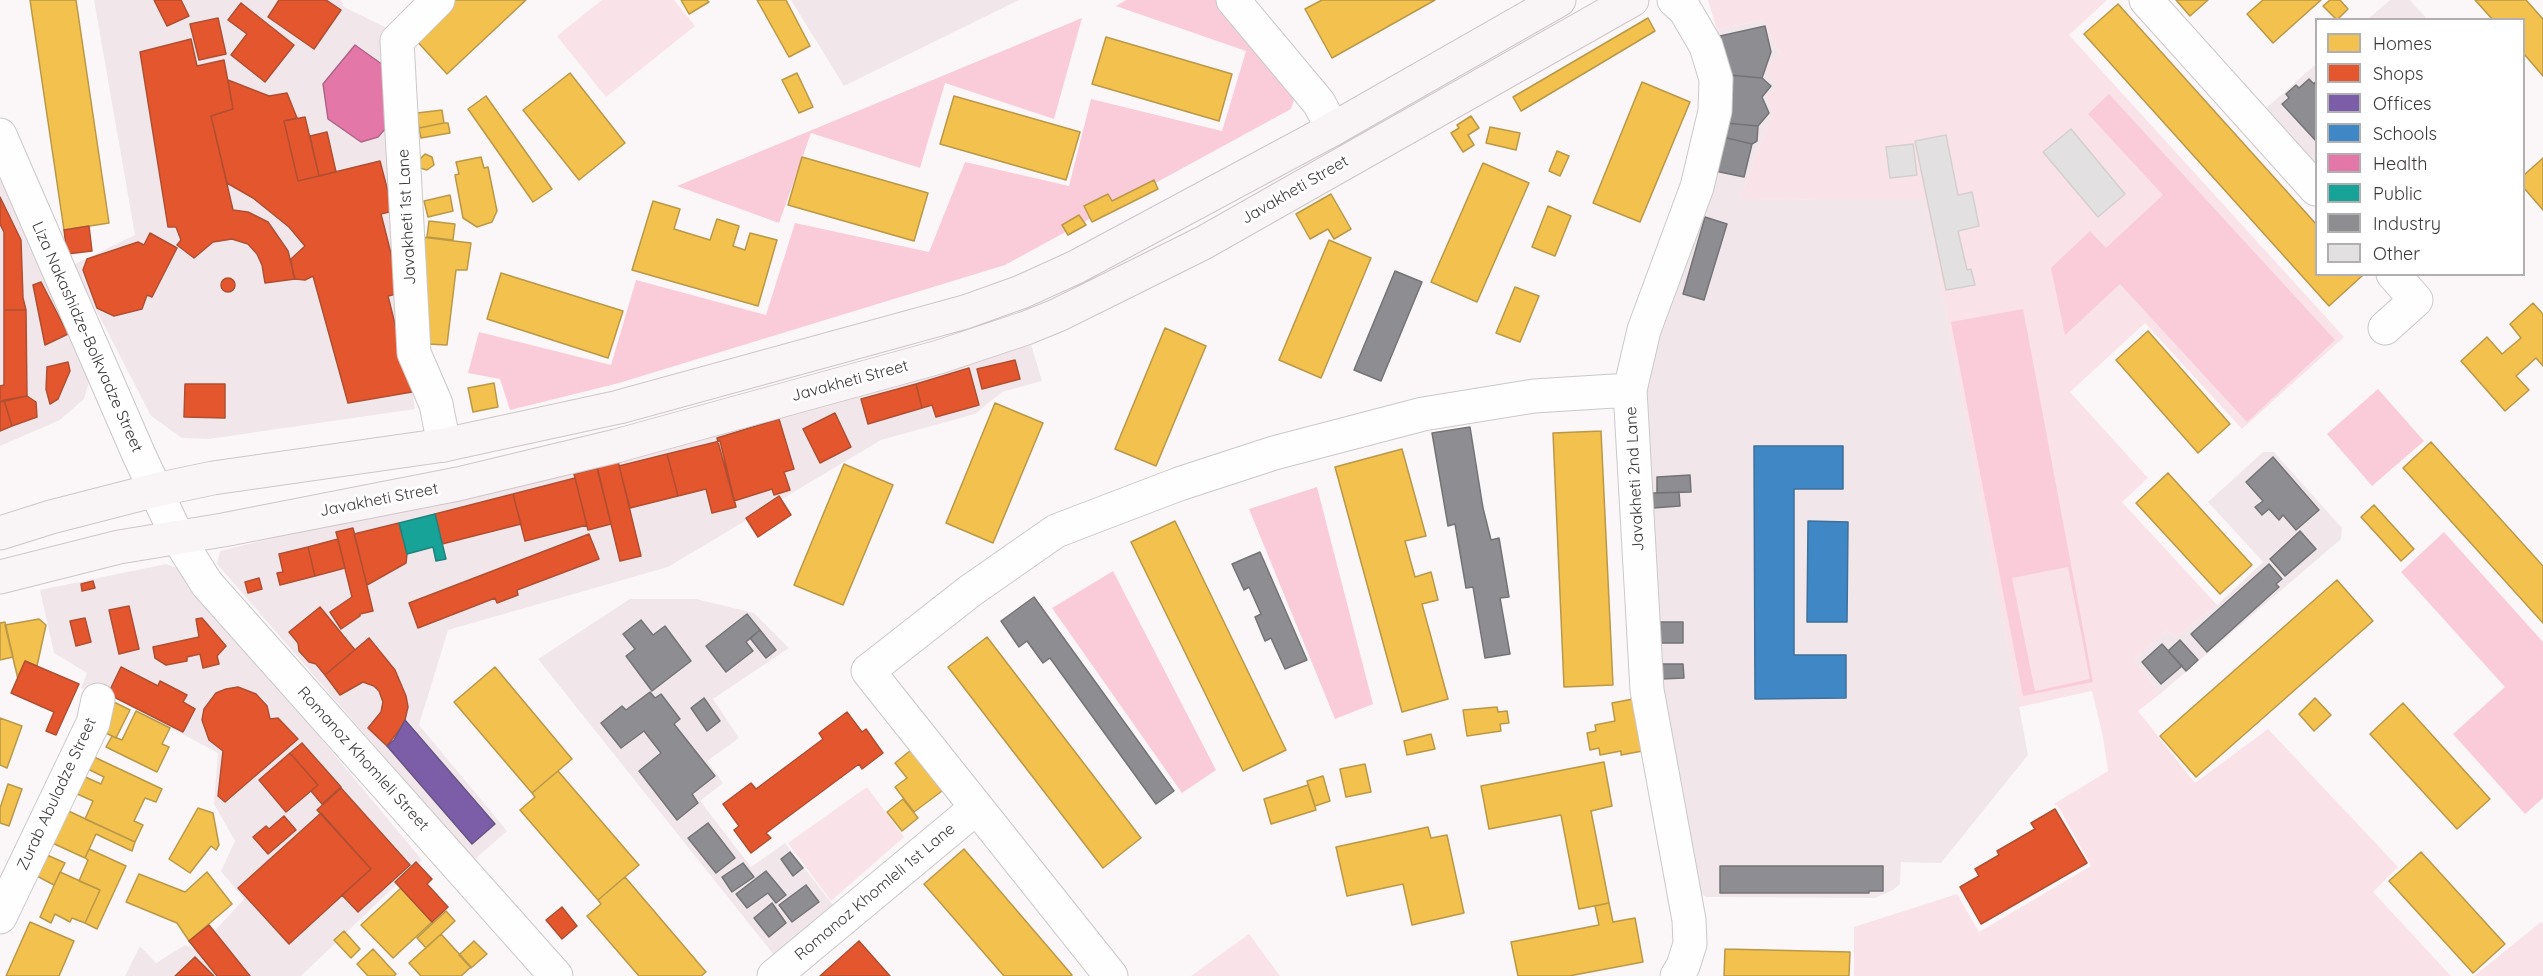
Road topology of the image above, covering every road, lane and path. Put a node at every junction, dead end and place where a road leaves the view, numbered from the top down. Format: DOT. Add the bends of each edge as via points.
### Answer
graph roads {
  1 [pos="438,0"];
  2 [pos="1233,0"];
  3 [pos="1560,0"];
  4 [pos="1632,0"];
  5 [pos="1674,0"];
  6 [pos="2146,0"];
  7 [pos="1333,129"];
  8 [pos="0,135"];
  9 [pos="2315,188"];
  10 [pos="2395,276"];
  11 [pos="2385,328"];
  12 [pos="1630,390"];
  13 [pos="444,445"];
  14 [pos="156,490"];
  15 [pos="0,533"];
  16 [pos="178,538"];
  17 [pos="0,577"];
  18 [pos="976,808"];
  19 [pos="0,890"];
  20 [pos="0,917"];
  21 [pos="556,976"];
  22 [pos="774,976"];
  23 [pos="1111,976"];
  24 [pos="1677,976"];
  1 -- 13 [label="street, Javakheti 1st Lane" via="397,41 414,352 436,404"];
  2 -- 7 [label="street" via="1319,103"];
  3 -- 7 [label="main road, Javakheti Street"];
  4 -- 16 [label="main road, Javakheti Street" via="1203,243 1026,328 939,357 604,449 458,484"];
  5 -- 12 [label="street, Javakheti 2nd Lane" via="1685,10 1706,46 1716,79 1715,111 1697,187 1644,330"];
  6 -- 9 [label="street"];
  7 -- 13 [label="main road, Javakheti Street" via="1076,267 965,312 619,407"];
  8 -- 14 [label="street, Liza Nakashidze-Bolkvadze Street"];
  10 -- 11 [label="street" via="2416,300"];
  12 -- 18 [label="street" via="1534,396 1423,414 1274,453 1056,531 970,591 868,671"];
  12 -- 24 [label="street, Javakheti 2nd Lane" via="1647,690 1689,920 1690,944"];
  13 -- 14 [label="main road, Javakheti Street"];
  14 -- 15 [label="main road, Javakheti Street"];
  14 -- 16 [label="street, Liza Nakashidze-Bolkvadze Street"];
  16 -- 17 [label="main road, Javakheti Street" via="120,547"];
  16 -- 21 [label="street, Romanoz Khomleli Street" via="207,584"];
  18 -- 22 [label="street, Romanoz Khomleli 1st Lane"];
  18 -- 23 [label="street"];
  19 -- 20 [label="street, Zurab Abuladze Street" via="83,715 98,700 93,723"];
}
